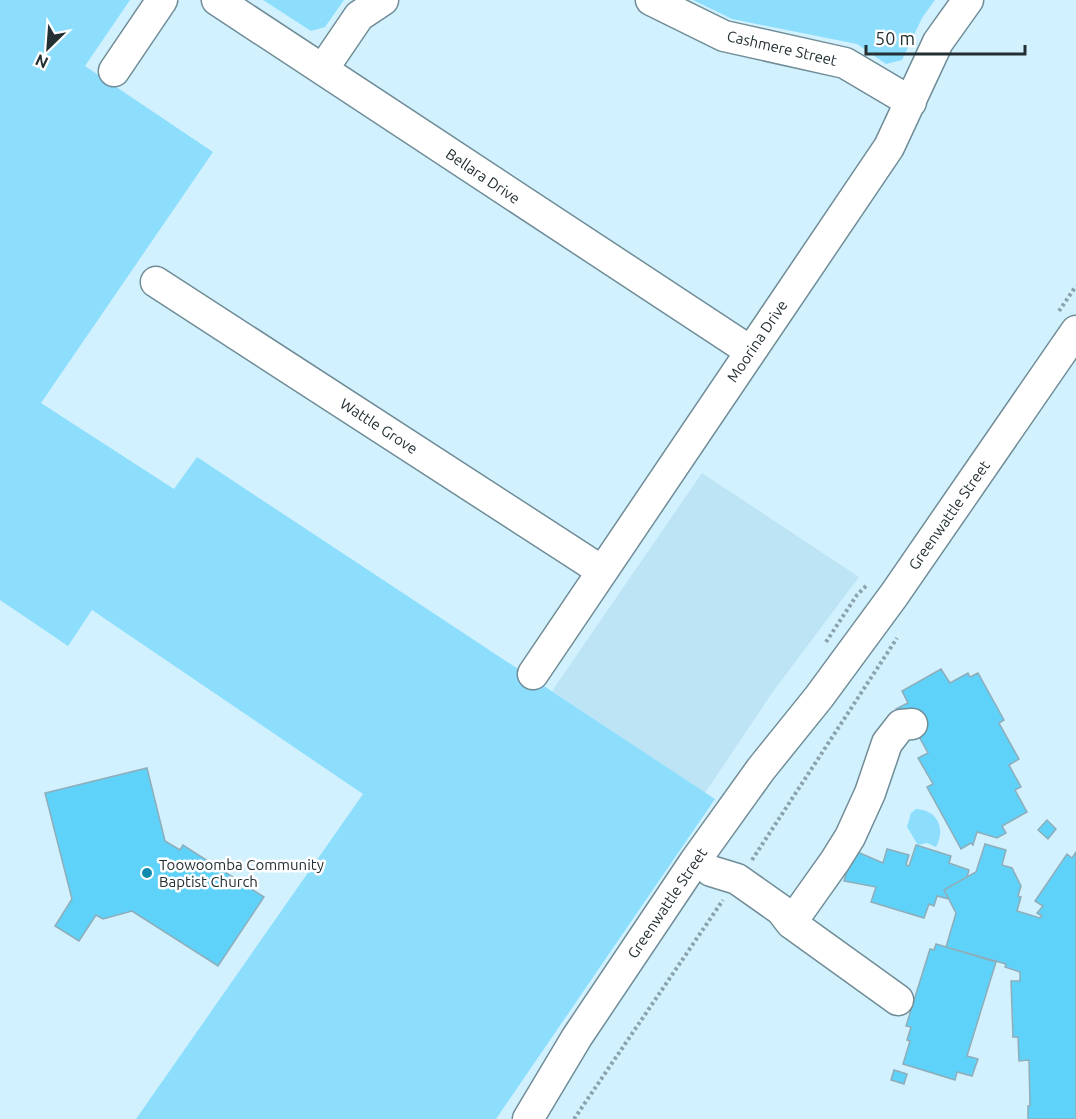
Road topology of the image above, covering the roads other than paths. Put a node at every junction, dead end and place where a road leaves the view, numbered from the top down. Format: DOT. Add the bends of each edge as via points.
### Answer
graph roads {
  1 [pos="162,0"];
  2 [pos="217,0"];
  3 [pos="383,0"];
  4 [pos="651,0"];
  5 [pos="968,0"];
  6 [pos="323,69"];
  7 [pos="114,71"];
  8 [pos="911,102"];
  9 [pos="156,282"];
  10 [pos="1076,331"];
  11 [pos="750,351"];
  12 [pos="602,571"];
  13 [pos="533,674"];
  14 [pos="912,724"];
  15 [pos="703,866"];
  16 [pos="791,923"];
  17 [pos="898,1000"];
  18 [pos="528,1119"];
  19 [pos="538,1119"];
  1 -- 7 [label="street"];
  2 -- 6 [label="street, Bellara Drive"];
  3 -- 6 [label="street" via="359,16"];
  4 -- 8 [label="street, Cashmere Street" via="724,36 844,63"];
  5 -- 8 [label="street, Moorina Drive" via="938,42"];
  6 -- 11 [label="street, Bellara Drive"];
  8 -- 11 [label="street, Moorina Drive" via="889,147"];
  9 -- 12 [label="street, Wattle Grove"];
  10 -- 15 [label="street, Greenwattle Street" via="819,697 774,778"];
  11 -- 12 [label="street, Moorina Drive"];
  12 -- 13 [label="street, Moorina Drive"];
  14 -- 16 [label="street" via="901,725 891,736 850,837"];
  15 -- 16 [label="street" via="736,879 782,910"];
  15 -- 18 [label="street, Greenwattle Street" via="577,1037"];
  15 -- 19 [label="street, Greenwattle Street" via="590,1048"];
  16 -- 17 [label="street"];
}
